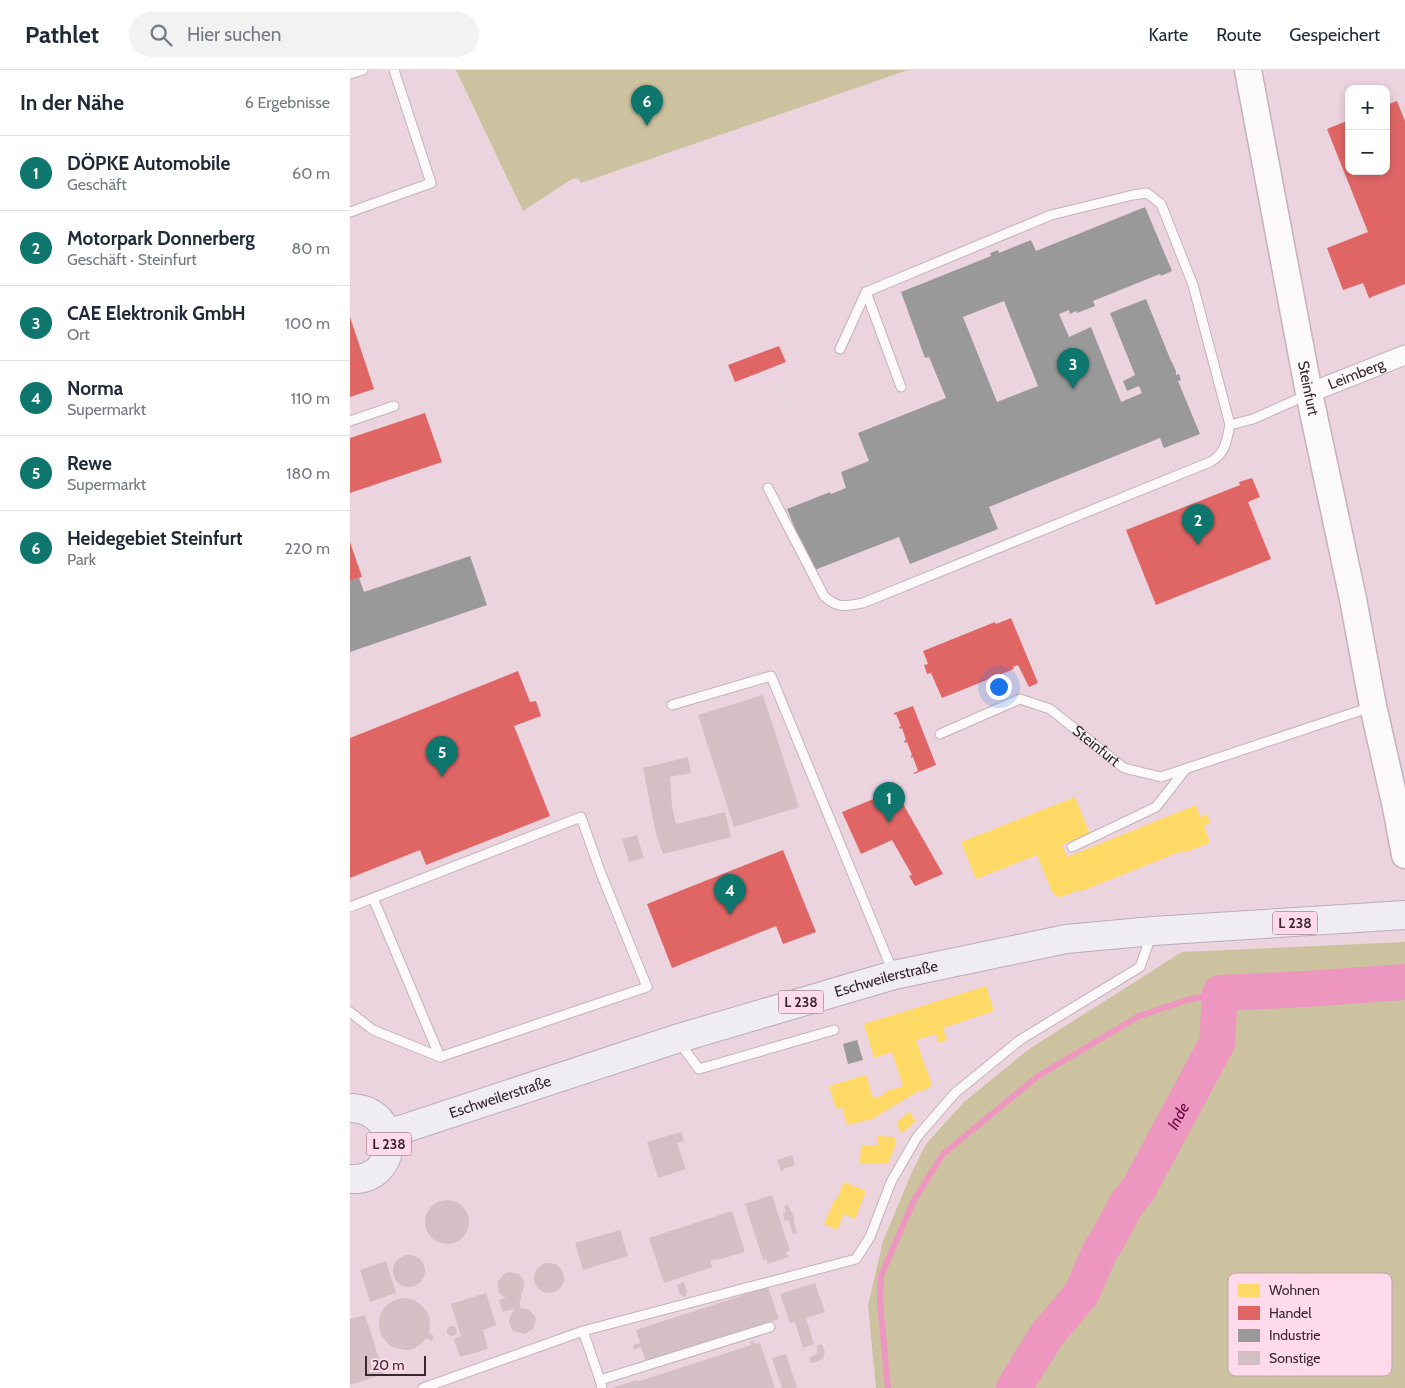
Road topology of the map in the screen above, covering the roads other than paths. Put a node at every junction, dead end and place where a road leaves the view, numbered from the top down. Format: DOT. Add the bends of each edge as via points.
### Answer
graph roads {
  1 [pos="363,70"];
  2 [pos="394,70"];
  3 [pos="1248,70"];
  4 [pos="350,74"];
  5 [pos="350,212"];
  6 [pos="866,292"];
  7 [pos="840,348"];
  8 [pos="1405,355"];
  9 [pos="900,387"];
  10 [pos="1309,394"];
  11 [pos="394,406"];
  12 [pos="350,421"];
  13 [pos="1230,425"];
  14 [pos="768,488"];
  15 [pos="672,705"];
  16 [pos="1373,706"];
  17 [pos="940,734"];
  18 [pos="1185,770"];
  19 [pos="1401,812"];
  20 [pos="1072,847"];
  21 [pos="1405,855"];
  22 [pos="373,898"];
  23 [pos="350,907"];
  24 [pos="1405,915"];
  25 [pos="1153,931"];
  26 [pos="894,975"];
  27 [pos="350,1012"];
  28 [pos="834,1030"];
  29 [pos="676,1039"];
  30 [pos="440,1058"];
  31 [pos="350,1108"];
  32 [pos="388,1134"];
  33 [pos="350,1179"];
  34 [pos="770,1327"];
  35 [pos="583,1331"];
  36 [pos="601,1384"];
  37 [pos="423,1388"];
  1 -- 4 [label="lane"];
  2 -- 5 [label="lane" via="431,184"];
  3 -- 10 [label="street, Steinfurt"];
  6 -- 7 [label="lane"];
  6 -- 9 [label="lane"];
  6 -- 13 [label="lane" via="1051,215 1147,193 1161,204 1192,285"];
  8 -- 10 [label="street, Leimberg"];
  10 -- 13 [label="lane" via="1253,419"];
  10 -- 16 [label="street, Steinfurt"];
  11 -- 12 [label="lane"];
  13 -- 14 [label="lane" via="1224,448 1219,457 1210,462 863,603 845,606 832,604 824,596"];
  15 -- 26 [label="lane" via="771,676"];
  16 -- 18 [label="lane, Steinfurt"];
  16 -- 19 [label="street, Steinfurt"];
  17 -- 18 [label="lane, Steinfurt" via="1020,699 1050,709 1124,768 1161,777"];
  18 -- 20 [label="lane" via="1156,806"];
  19 -- 21 [label="street, Steinfurt"];
  22 -- 23 [label="lane"];
  22 -- 30 [label="lane"];
  22 -- 30 [label="lane" via="580,817 647,987"];
  24 -- 25 [label="main road, Eschweilerstraße / L 238"];
  25 -- 26 [label="main road, Eschweilerstraße / L 238" via="1066,939"];
  25 -- 35 [label="lane" via="1140,967 1020,1040 955,1093 917,1136 891,1182 870,1237 856,1259"];
  26 -- 29 [label="main road, Eschweilerstraße / L 238"];
  27 -- 30 [label="lane" via="373,1030"];
  28 -- 29 [label="lane" via="699,1069"];
  29 -- 32 [label="main road, Eschweilerstraße / L 238"];
  31 -- 32 [label="main road, L 238" via="359,1108 377,1117"];
  32 -- 33 [label="main road, L 238" via="386,1160 379,1169 358,1180"];
  34 -- 36 [label="lane"];
  35 -- 36 [label="lane"];
  35 -- 37 [label="lane"];
}
